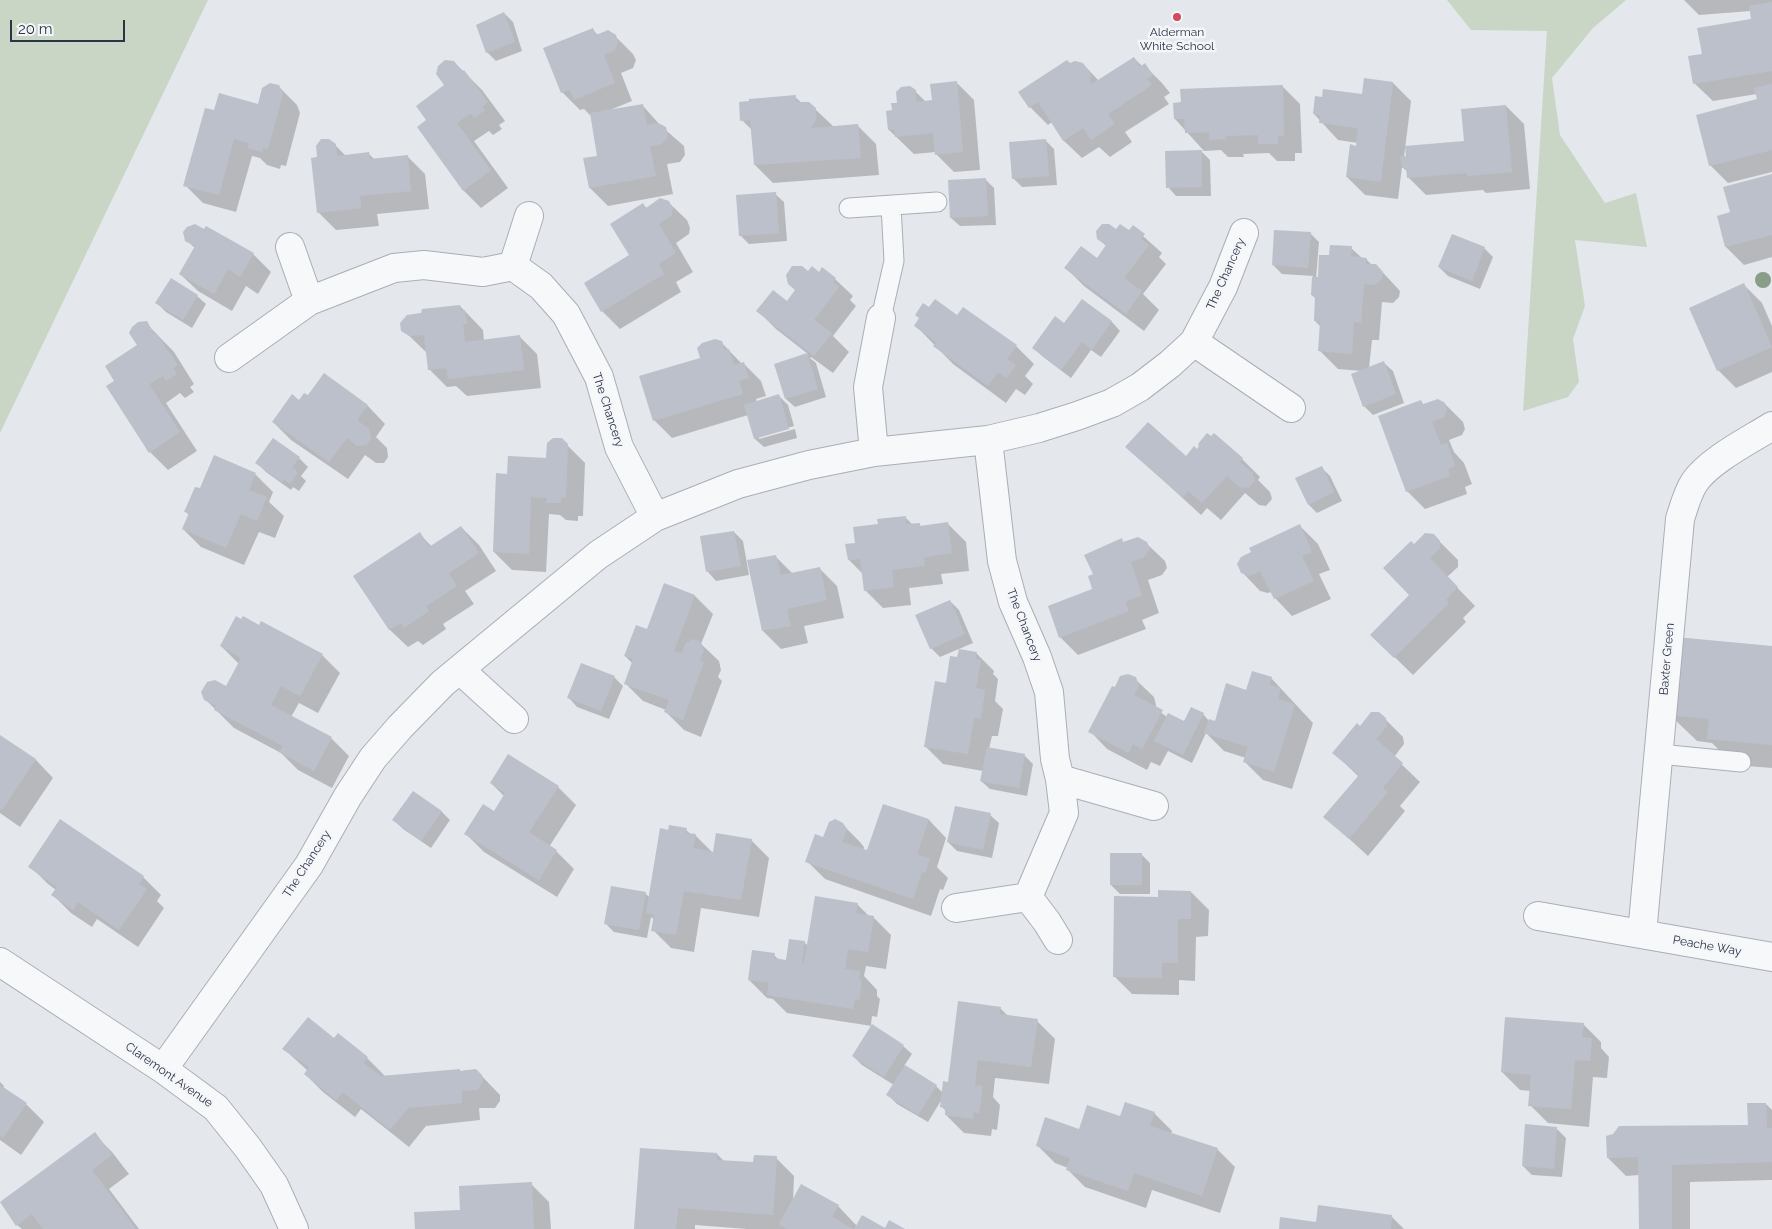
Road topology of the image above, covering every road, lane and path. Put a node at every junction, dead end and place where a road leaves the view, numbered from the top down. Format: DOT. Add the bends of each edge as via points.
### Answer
graph roads {
  1 [pos="937,202"];
  2 [pos="891,206"];
  3 [pos="849,208"];
  4 [pos="529,216"];
  5 [pos="1244,233"];
  6 [pos="290,247"];
  7 [pos="513,266"];
  8 [pos="309,301"];
  9 [pos="881,318"];
  10 [pos="1194,342"];
  11 [pos="229,358"];
  12 [pos="1290,408"];
  13 [pos="1772,426"];
  14 [pos="988,440"];
  15 [pos="874,452"];
  16 [pos="655,517"];
  17 [pos="460,670"];
  18 [pos="514,719"];
  19 [pos="1659,754"];
  20 [pos="1741,762"];
  21 [pos="1060,779"];
  22 [pos="1154,806"];
  23 [pos="1028,897"];
  24 [pos="956,908"];
  25 [pos="1538,916"];
  26 [pos="1642,934"];
  27 [pos="1058,940"];
  28 [pos="1772,957"];
  29 [pos="0,962"];
  30 [pos="163,1069"];
  31 [pos="294,1229"];
  1 -- 2 [label="lane"];
  2 -- 3 [label="lane"];
  2 -- 9 [label="lane" via="894,261"];
  4 -- 7 [label="street"];
  5 -- 10 [label="street, The Chancery" via="1223,287"];
  6 -- 8 [label="street"];
  7 -- 8 [label="street" via="483,272 424,264 394,268"];
  7 -- 16 [label="street, The Chancery" via="541,286 566,314 599,378 620,447"];
  8 -- 11 [label="street"];
  9 -- 15 [label="street" via="868,387"];
  10 -- 12 [label="street"];
  10 -- 14 [label="street, The Chancery" via="1140,387 1112,403 1039,428"];
  13 -- 19 [label="street, Baxter Green" via="1719,460 1695,481 1688,495 1680,520"];
  14 -- 15 [label="street, The Chancery"];
  14 -- 21 [label="street, The Chancery" via="1002,561 1013,602 1049,692"];
  15 -- 16 [label="street, The Chancery" via="738,484"];
  16 -- 17 [label="street, The Chancery" via="598,555"];
  17 -- 18 [label="street"];
  17 -- 30 [label="street, The Chancery" via="400,727 374,758 309,864"];
  19 -- 20 [label="lane"];
  19 -- 26 [label="street, Baxter Green"];
  21 -- 22 [label="street"];
  21 -- 23 [label="street, The Chancery" via="1064,814"];
  23 -- 24 [label="street"];
  23 -- 27 [label="street"];
  25 -- 26 [label="street, Peache Way"];
  26 -- 28 [label="street, Peache Way"];
  29 -- 30 [label="street, Claremont Avenue"];
  30 -- 31 [label="street, Claremont Avenue" via="216,1108 274,1185"];
}
